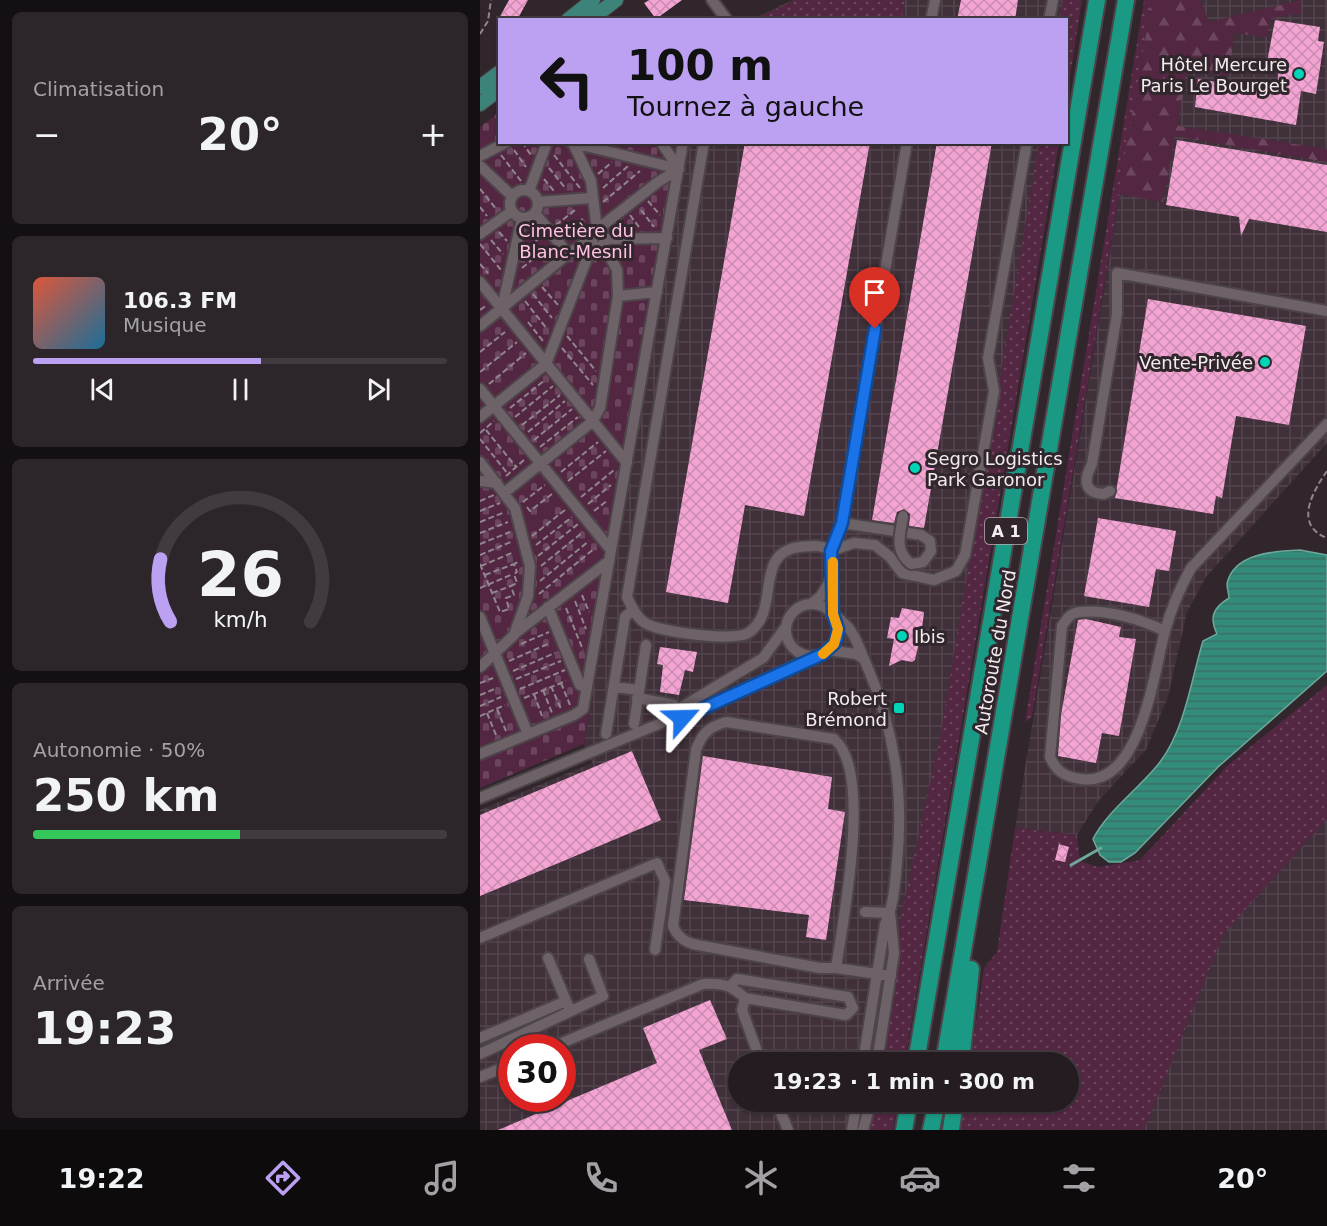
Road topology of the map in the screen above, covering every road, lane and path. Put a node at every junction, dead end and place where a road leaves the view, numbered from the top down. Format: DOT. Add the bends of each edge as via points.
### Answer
graph roads {
  1 [pos="491,0"];
  2 [pos="594,0"];
  3 [pos="616,0"];
  4 [pos="712,0"];
  5 [pos="935,0"];
  6 [pos="1053,0"];
  7 [pos="1097,0"];
  8 [pos="1126,0"];
  9 [pos="571,18"];
  10 [pos="593,18"];
  11 [pos="726,18"];
  12 [pos="931,18"];
  13 [pos="1049,18"];
  14 [pos="480,34"];
  15 [pos="498,74"];
  16 [pos="480,87"];
  17 [pos="498,90"];
  18 [pos="480,104"];
  19 [pos="504,144"];
  20 [pos="510,144"];
  21 [pos="546,144"];
  22 [pos="572,144"];
  23 [pos="662,144"];
  24 [pos="683,144"];
  25 [pos="704,144"];
  26 [pos="907,144"];
  27 [pos="1027,144"];
  28 [pos="495,148"];
  29 [pos="480,156"];
  30 [pos="542,158"];
  31 [pos="480,166"];
  32 [pos="679,170"];
  33 [pos="536,173"];
  34 [pos="529,191"];
  35 [pos="512,196"];
  36 [pos="638,197"];
  37 [pos="590,198"];
  38 [pos="574,199"];
  39 [pos="561,200"];
  40 [pos="537,208"];
  41 [pos="624,208"];
  42 [pos="512,211"];
  43 [pos="522,218"];
  44 [pos="669,224"];
  45 [pos="480,234"];
  46 [pos="599,238"];
  47 [pos="648,238"];
  48 [pos="665,238"];
  49 [pos="568,254"];
  50 [pos="536,280"];
  51 [pos="480,282"];
  52 [pos="657,292"];
  53 [pos="618,297"];
  54 [pos="502,308"];
  55 [pos="1327,311"];
  56 [pos="565,314"];
  57 [pos="515,324"];
  58 [pos="480,326"];
  59 [pos="524,336"];
  60 [pos="533,348"];
  61 [pos="480,352"];
  62 [pos="546,364"];
  63 [pos="480,372"];
  64 [pos="480,389"];
  65 [pos="566,389"];
  66 [pos="494,406"];
  67 [pos="480,417"];
  68 [pos="593,421"];
  69 [pos="1327,424"];
  70 [pos="485,429"];
  71 [pos="514,431"];
  72 [pos="480,433"];
  73 [pos="480,439"];
  74 [pos="609,441"];
  75 [pos="480,462"];
  76 [pos="541,463"];
  77 [pos="627,463"];
  78 [pos="516,467"];
  79 [pos="1327,471"];
  80 [pos="508,474"];
  81 [pos="480,481"];
  82 [pos="496,483"];
  83 [pos="557,483"];
  84 [pos="622,489"];
  85 [pos="1110,491"];
  86 [pos="506,503"];
  87 [pos="480,511"];
  88 [pos="903,516"];
  89 [pos="480,522"];
  90 [pos="508,522"];
  91 [pos="842,523"];
  92 [pos="510,532"];
  93 [pos="480,534"];
  94 [pos="598,534"];
  95 [pos="1327,538"];
  96 [pos="519,539"];
  97 [pos="480,544"];
  98 [pos="831,551"];
  99 [pos="514,552"];
  100 [pos="480,555"];
  101 [pos="609,561"];
  102 [pos="529,563"];
  103 [pos="513,564"];
  104 [pos="480,565"];
  105 [pos="514,574"];
  106 [pos="484,575"];
  107 [pos="529,576"];
  108 [pos="832,577"];
  109 [pos="488,584"];
  110 [pos="511,586"];
  111 [pos="480,588"];
  112 [pos="528,590"];
  113 [pos="570,590"];
  114 [pos="492,593"];
  115 [pos="812,603"];
  116 [pos="524,607"];
  117 [pos="548,608"];
  118 [pos="633,610"];
  119 [pos="833,614"];
  120 [pos="480,617"];
  121 [pos="785,628"];
  122 [pos="1165,631"];
  123 [pos="597,632"];
  124 [pos="559,634"];
  125 [pos="514,635"];
  126 [pos="646,645"];
  127 [pos="515,647"];
  128 [pos="594,648"];
  129 [pos="828,650"];
  130 [pos="500,652"];
  131 [pos="816,656"];
  132 [pos="864,659"];
  133 [pos="509,661"];
  134 [pos="480,667"];
  135 [pos="573,667"];
  136 [pos="590,669"];
  137 [pos="496,677"];
  138 [pos="516,679"];
  139 [pos="480,683"];
  140 [pos="561,683"];
  141 [pos="500,687"];
  142 [pos="552,687"];
  143 [pos="614,687"];
  144 [pos="587,688"];
  145 [pos="520,689"];
  146 [pos="543,690"];
  147 [pos="534,694"];
  148 [pos="638,694"];
  149 [pos="480,695"];
  150 [pos="503,696"];
  151 [pos="519,700"];
  152 [pos="480,706"];
  153 [pos="497,709"];
  154 [pos="487,713"];
  155 [pos="674,715"];
  156 [pos="480,716"];
  157 [pos="560,721"];
  158 [pos="634,724"];
  159 [pos="528,734"];
  160 [pos="606,734"];
  161 [pos="505,744"];
  162 [pos="480,754"];
  163 [pos="480,798"];
  164 [pos="865,912"];
  165 [pos="890,913"];
  166 [pos="968,932"];
  167 [pos="480,938"];
  168 [pos="655,950"];
  169 [pos="548,958"];
  170 [pos="589,959"];
  171 [pos="837,968"];
  172 [pos="877,975"];
  173 [pos="891,976"];
  174 [pos="730,986"];
  175 [pos="745,998"];
  176 [pos="566,1001"];
  177 [pos="853,1008"];
  178 [pos="871,1011"];
  179 [pos="885,1012"];
  180 [pos="572,1013"];
  181 [pos="576,1037"];
  182 [pos="480,1038"];
  183 [pos="757,1052"];
  184 [pos="865,1052"];
  185 [pos="879,1052"];
  186 [pos="918,1052"];
  187 [pos="946,1052"];
  188 [pos="962,1052"];
  189 [pos="480,1054"];
  190 [pos="498,1070"];
  191 [pos="480,1077"];
  192 [pos="781,1112"];
  193 [pos="855,1112"];
  194 [pos="868,1112"];
  195 [pos="907,1112"];
  196 [pos="935,1112"];
  197 [pos="953,1112"];
  198 [pos="788,1130"];
  199 [pos="852,1130"];
  200 [pos="863,1130"];
  201 [pos="904,1130"];
  202 [pos="932,1130"];
  203 [pos="951,1130"];
  1 -- 14 [label="path" via="488,21"];
  2 -- 9 [label="main road"];
  3 -- 10 [label="main road"];
  4 -- 11 [label="street"];
  5 -- 12 [label="street"];
  6 -- 13 [label="street"];
  7 -- 186 [label="highway, Autoroute du Nord / A 1"];
  8 -- 166 [label="highway, Autoroute du Nord / A 1"];
  15 -- 16 [label="main road"];
  17 -- 18 [label="main road"];
  19 -- 28 [label="street"];
  20 -- 33 [label="path"];
  21 -- 30 [label="street"];
  21 -- 37 [label="path"];
  22 -- 32 [label="street"];
  22 -- 37 [label="street" via="591,181"];
  23 -- 32 [label="street"];
  24 -- 32 [label="street"];
  25 -- 118 [label="street" via="628,577 627,597"];
  26 -- 91 [label="street"];
  27 -- 98 [label="street" via="988,358 994,391 964,555 956,571 934,580 902,573 875,545 854,543"];
  28 -- 29 [label="street"];
  28 -- 34 [label="path"];
  30 -- 33 [label="street"];
  30 -- 38 [label="path"];
  31 -- 35 [label="street"];
  32 -- 36 [label="street"];
  32 -- 44 [label="street"];
  33 -- 34 [label="street"];
  33 -- 39 [label="path"];
  34 -- 35 [label="street"];
  34 -- 40 [label="street"];
  35 -- 42 [label="street"];
  36 -- 41 [label="street"];
  36 -- 44 [label="path"];
  36 -- 48 [label="path"];
  37 -- 38 [label="street"];
  37 -- 46 [label="street"];
  38 -- 39 [label="street"];
  39 -- 40 [label="street"];
  40 -- 43 [label="street"];
  40 -- 49 [label="street"];
  41 -- 46 [label="street" via="603,225"];
  41 -- 47 [label="path"];
  42 -- 43 [label="street"];
  42 -- 45 [label="street"];
  43 -- 54 [label="street"];
  44 -- 48 [label="street"];
  46 -- 47 [label="street"];
  46 -- 49 [label="street"];
  46 -- 53 [label="street" via="617,270"];
  46 -- 56 [label="street"];
  47 -- 48 [label="street"];
  48 -- 52 [label="street"];
  49 -- 50 [label="street"];
  50 -- 54 [label="street"];
  50 -- 56 [label="path"];
  51 -- 54 [label="street"];
  52 -- 53 [label="street"];
  52 -- 77 [label="street"];
  53 -- 68 [label="street" via="600,408"];
  54 -- 57 [label="street"];
  54 -- 58 [label="street"];
  55 -- 85 [label="street" via="1117,273 1115,326 1092,464 1085,476 1090,490 1104,494"];
  56 -- 62 [label="street"];
  57 -- 59 [label="street"];
  57 -- 61 [label="path"];
  59 -- 60 [label="street"];
  59 -- 63 [label="path"];
  60 -- 62 [label="street"];
  60 -- 64 [label="path"];
  62 -- 65 [label="street"];
  62 -- 66 [label="street"];
  64 -- 66 [label="street"];
  65 -- 68 [label="street"];
  65 -- 71 [label="path"];
  65 -- 71 [label="path"];
  65 -- 71 [label="path"];
  65 -- 71 [label="path"];
  65 -- 71 [label="path"];
  66 -- 67 [label="street"];
  66 -- 71 [label="street"];
  68 -- 74 [label="street"];
  68 -- 76 [label="street"];
  69 -- 122 [label="street" via="1191,568 1176,596"];
  70 -- 71 [label="path"];
  70 -- 72 [label="path"];
  70 -- 78 [label="path"];
  71 -- 76 [label="street"];
  73 -- 80 [label="path"];
  74 -- 77 [label="street"];
  74 -- 83 [label="path"];
  74 -- 83 [label="path"];
  75 -- 82 [label="street"];
  76 -- 83 [label="street"];
  76 -- 86 [label="street"];
  77 -- 84 [label="street"];
  79 -- 95 [label="path" via="1311,493 1307,510 1310,523"];
  81 -- 82 [label="street"];
  82 -- 86 [label="street"];
  83 -- 83 [label="path" via="523,503 530,511"];
  83 -- 94 [label="street"];
  84 -- 94 [label="street"];
  84 -- 94 [label="path"];
  86 -- 87 [label="path"];
  86 -- 89 [label="path"];
  86 -- 90 [label="path"];
  86 -- 96 [label="street"];
  88 -- 91 [label="street, bridge" via="898,547 902,557 911,564 923,562 931,551 930,541 921,535"];
  90 -- 92 [label="path" via="513,531"];
  90 -- 93 [label="path"];
  91 -- 98 [label="street"];
  92 -- 96 [label="path"];
  92 -- 97 [label="path"];
  94 -- 101 [label="street"];
  94 -- 102 [label="path"];
  94 -- 107 [label="path"];
  94 -- 112 [label="path"];
  94 -- 116 [label="path"];
  96 -- 99 [label="path" via="519,550"];
  96 -- 100 [label="path"];
  96 -- 102 [label="street"];
  98 -- 108 [label="street"];
  98 -- 118 [label="street" via="818,545 779,554 771,567 760,618 748,633 737,637 655,627"];
  99 -- 103 [label="path" via="519,561"];
  99 -- 104 [label="path"];
  101 -- 113 [label="street"];
  101 -- 123 [label="street"];
  102 -- 107 [label="street"];
  103 -- 105 [label="path" via="517,572"];
  103 -- 106 [label="path"];
  104 -- 106 [label="path"];
  105 -- 109 [label="path"];
  105 -- 110 [label="path" via="517,583"];
  106 -- 109 [label="path"];
  107 -- 112 [label="street"];
  108 -- 115 [label="street"];
  108 -- 119 [label="street"];
  109 -- 111 [label="path"];
  109 -- 114 [label="path"];
  110 -- 114 [label="path"];
  110 -- 114 [label="path" via="514,595 506,598 509,609 500,612"];
  112 -- 116 [label="street"];
  113 -- 117 [label="street"];
  113 -- 123 [label="path"];
  113 -- 128 [label="path"];
  113 -- 136 [label="path"];
  115 -- 119 [label="street"];
  115 -- 121 [label="street" via="791,613"];
  116 -- 125 [label="street"];
  117 -- 124 [label="street"];
  117 -- 125 [label="street"];
  118 -- 143 [label="street" via="625,617"];
  119 -- 129 [label="street" via="837,637"];
  119 -- 132 [label="street" via="845,622 860,642"];
  120 -- 130 [label="street"];
  121 -- 131 [label="street" via="788,643 794,649"];
  121 -- 155 [label="street" via="763,658"];
  122 -- 122 [label="street" via="1148,707 1130,748 1117,766 1097,779 1065,776 1050,757 1062,626 1067,617 1077,612 1139,619"];
  123 -- 128 [label="street"];
  124 -- 127 [label="path"];
  124 -- 133 [label="path"];
  124 -- 135 [label="street"];
  125 -- 130 [label="street"];
  126 -- 148 [label="street"];
  128 -- 136 [label="street"];
  129 -- 131 [label="street"];
  129 -- 132 [label="street"];
  130 -- 133 [label="path"];
  130 -- 134 [label="street"];
  130 -- 151 [label="street"];
  131 -- 155 [label="street" via="682,718"];
  132 -- 165 [label="street" via="888,722 900,783 900,839"];
  133 -- 138 [label="path"];
  135 -- 138 [label="path"];
  135 -- 140 [label="path"];
  135 -- 144 [label="street" via="580,685"];
  135 -- 145 [label="path"];
  136 -- 144 [label="street"];
  137 -- 139 [label="path"];
  138 -- 145 [label="path"];
  140 -- 142 [label="path"];
  140 -- 157 [label="path"];
  141 -- 149 [label="path"];
  142 -- 146 [label="path"];
  142 -- 157 [label="path"];
  143 -- 148 [label="street"];
  143 -- 160 [label="street"];
  144 -- 157 [label="street" via="583,708"];
  145 -- 151 [label="path"];
  146 -- 147 [label="path"];
  146 -- 157 [label="path"];
  147 -- 151 [label="path"];
  147 -- 157 [label="path"];
  148 -- 155 [label="street" via="674,705"];
  148 -- 158 [label="street"];
  150 -- 152 [label="path"];
  151 -- 153 [label="path"];
  151 -- 159 [label="street"];
  153 -- 154 [label="path"];
  153 -- 161 [label="path"];
  154 -- 156 [label="path"];
  154 -- 161 [label="path"];
  155 -- 163 [label="street"];
  157 -- 159 [label="street"];
  159 -- 161 [label="street"];
  161 -- 162 [label="street"];
  164 -- 165 [label="street"];
  165 -- 172 [label="street"];
  165 -- 173 [label="street" via="894,953"];
  166 -- 187 [label="highway, Autoroute du Nord / A 1"];
  166 -- 188 [label="highway" via="972,963"];
  167 -- 168 [label="street" via="657,862 664,881"];
  169 -- 176 [label="street"];
  170 -- 180 [label="street" via="603,996"];
  171 -- 171 [label="street" via="854,831 853,783 842,748 834,739 726,722 712,727 702,735 696,750 673,926 676,932 688,943"];
  171 -- 172 [label="street"];
  172 -- 173 [label="street"];
  172 -- 178 [label="street"];
  173 -- 179 [label="street"];
  174 -- 175 [label="street"];
  174 -- 177 [label="street" via="737,979 848,997"];
  174 -- 181 [label="street" via="703,984"];
  175 -- 177 [label="street" via="846,1015"];
  175 -- 183 [label="street" via="742,1010"];
  176 -- 180 [label="street"];
  176 -- 182 [label="street"];
  177 -- 178 [label="street"];
  178 -- 179 [label="street"];
  178 -- 184 [label="street"];
  179 -- 185 [label="street"];
  180 -- 189 [label="street"];
  190 -- 191 [label="street"];
  192 -- 198 [label="street"];
  193 -- 199 [label="street"];
  194 -- 200 [label="street"];
  195 -- 201 [label="highway"];
  196 -- 202 [label="highway"];
  197 -- 203 [label="highway"];
}
